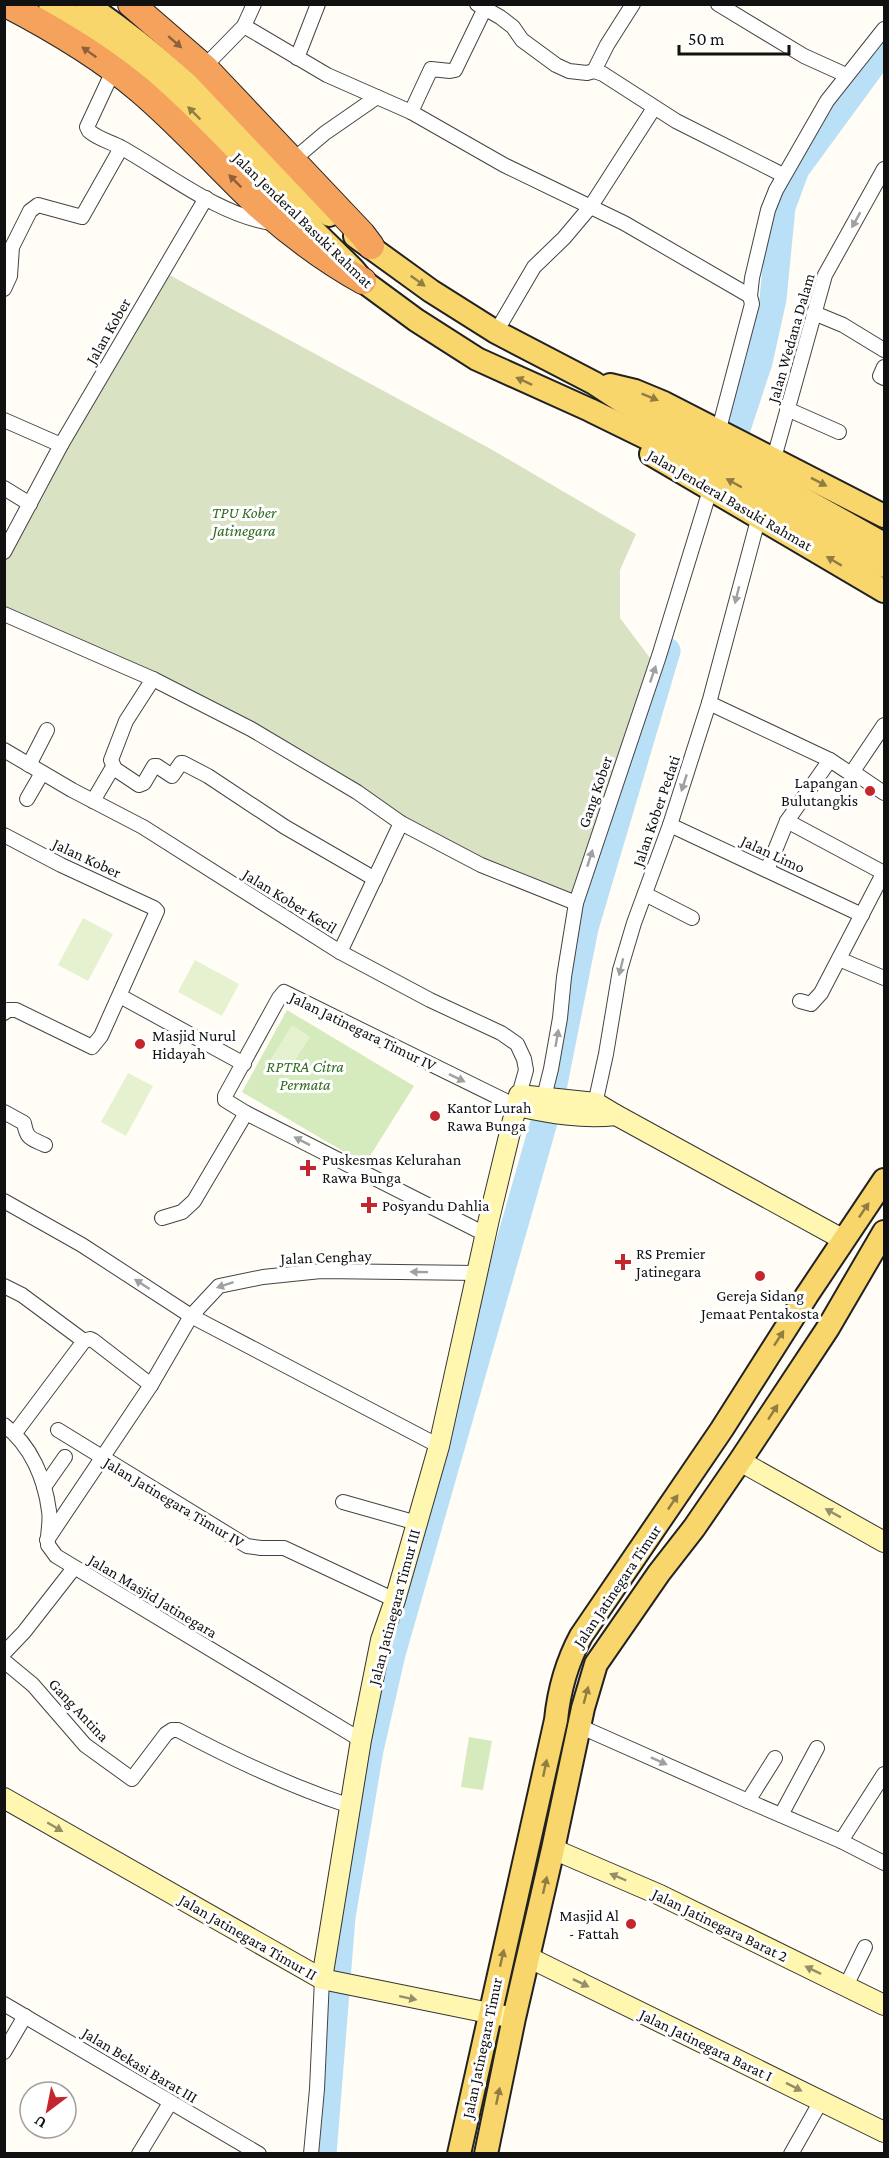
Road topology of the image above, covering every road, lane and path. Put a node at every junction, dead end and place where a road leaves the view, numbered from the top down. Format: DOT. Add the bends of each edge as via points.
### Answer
graph roads {
  1 [pos="6,4"];
  2 [pos="50,4"];
  3 [pos="86,4"];
  4 [pos="131,4"];
  5 [pos="254,4"];
  6 [pos="318,4"];
  7 [pos="633,4"];
  8 [pos="718,4"];
  9 [pos="483,6"];
  10 [pos="244,26"];
  11 [pos="885,29"];
  12 [pos="297,58"];
  13 [pos="204,67"];
  14 [pos="114,69"];
  15 [pos="594,71"];
  16 [pos="846,75"];
  17 [pos="377,97"];
  18 [pos="654,108"];
  19 [pos="411,112"];
  20 [pos="122,148"];
  21 [pos="293,160"];
  22 [pos="885,169"];
  23 [pos="783,175"];
  24 [pos="206,198"];
  25 [pos="591,206"];
  26 [pos="279,223"];
  27 [pos="371,246"];
  28 [pos="8,256"];
  29 [pos="363,281"];
  30 [pos="4,289"];
  31 [pos="750,296"];
  32 [pos="814,314"];
  33 [pos="496,332"];
  34 [pos="885,350"];
  35 [pos="885,367"];
  36 [pos="885,378"];
  37 [pos="577,406"];
  38 [pos="787,409"];
  39 [pos="4,420"];
  40 [pos="839,432"];
  41 [pos="720,437"];
  42 [pos="61,445"];
  43 [pos="766,462"];
  44 [pos="4,488"];
  45 [pos="711,490"];
  46 [pos="30,504"];
  47 [pos="758,510"];
  48 [pos="885,516"];
  49 [pos="4,552"];
  50 [pos="883,558"];
  51 [pos="885,591"];
  52 [pos="4,614"];
  53 [pos="153,679"];
  54 [pos="710,703"];
  55 [pos="885,725"];
  56 [pos="47,730"];
  57 [pos="4,750"];
  58 [pos="830,760"];
  59 [pos="29,765"];
  60 [pos="113,767"];
  61 [pos="853,772"];
  62 [pos="42,773"];
  63 [pos="885,793"];
  64 [pos="27,799"];
  65 [pos="93,801"];
  66 [pos="787,821"];
  67 [pos="401,823"];
  68 [pos="670,825"];
  69 [pos="4,835"];
  70 [pos="767,870"];
  71 [pos="884,872"];
  72 [pos="375,879"];
  73 [pos="645,894"];
  74 [pos="576,903"];
  75 [pos="862,915"];
  76 [pos="692,918"];
  77 [pos="340,952"];
  78 [pos="839,959"];
  79 [pos="885,978"];
  80 [pos="120,996"];
  81 [pos="800,1001"];
  82 [pos="10,1012"];
  83 [pos="244,1064"];
  84 [pos="518,1100"];
  85 [pos="544,1105"];
  86 [pos="4,1112"];
  87 [pos="603,1112"];
  88 [pos="246,1113"];
  89 [pos="45,1144"];
  90 [pos="885,1180"];
  91 [pos="4,1201"];
  92 [pos="162,1218"];
  93 [pos="885,1232"];
  94 [pos="485,1234"];
  95 [pos="844,1240"];
  96 [pos="477,1273"];
  97 [pos="4,1286"];
  98 [pos="191,1316"];
  99 [pos="84,1341"];
  100 [pos="151,1385"];
  101 [pos="10,1429"];
  102 [pos="58,1430"];
  103 [pos="439,1446"];
  104 [pos="65,1457"];
  105 [pos="102,1459"];
  106 [pos="740,1461"];
  107 [pos="44,1488"];
  108 [pos="343,1502"];
  109 [pos="417,1523"];
  110 [pos="47,1540"];
  111 [pos="885,1542"];
  112 [pos="74,1568"];
  113 [pos="395,1600"];
  114 [pos="4,1653"];
  115 [pos="4,1660"];
  116 [pos="579,1726"];
  117 [pos="361,1740"];
  118 [pos="817,1748"];
  119 [pos="775,1758"];
  120 [pos="885,1774"];
  121 [pos="4,1798"];
  122 [pos="748,1802"];
  123 [pos="350,1806"];
  124 [pos="782,1815"];
  125 [pos="841,1841"];
  126 [pos="553,1849"];
  127 [pos="885,1863"];
  128 [pos="865,1947"];
  129 [pos="528,1957"];
  130 [pos="324,1980"];
  131 [pos="846,1986"];
  132 [pos="4,2004"];
  133 [pos="885,2005"];
  134 [pos="489,2015"];
  135 [pos="25,2016"];
  136 [pos="514,2018"];
  137 [pos="4,2052"];
  138 [pos="821,2101"];
  139 [pos="170,2103"];
  140 [pos="885,2132"];
  141 [pos="139,2154"];
  142 [pos="259,2154"];
  143 [pos="311,2154"];
  144 [pos="459,2154"];
  145 [pos="486,2154"];
  146 [pos="791,2154"];
  14 -- 1 [label="highway, one-way" via="75,42"];
  29 -- 2 [label="main road, Jalan Jenderal Basuki Rahmat, one-way" via="179,98 148,71"];
  3 -- 27 [label="main road, Jalan Jenderal Basuki Rahmat" via="170,67 333,219"];
  4 -- 13 [label="highway, one-way"];
  5 -- 10 [label="street"];
  6 -- 12 [label="street"];
  7 -- 15 [label="street"];
  8 -- 16 [label="street" via="804,56"];
  9 -- 15 [label="street" via="556,65 587,73"];
  9 -- 19 [label="street" via="455,70 431,69"];
  10 -- 12 [label="street"];
  10 -- 13 [label="street"];
  11 -- 16 [label="street"];
  12 -- 17 [label="street"];
  13 -- 21 [label="highway"];
  14 -- 20 [label="street" via="87,127 92,134"];
  26 -- 14 [label="highway, one-way"];
  15 -- 18 [label="street"];
  16 -- 23 [label="street"];
  17 -- 19 [label="street"];
  17 -- 21 [label="street"];
  18 -- 23 [label="street"];
  18 -- 25 [label="street"];
  19 -- 25 [label="street" via="504,165"];
  20 -- 24 [label="street"];
  20 -- 28 [label="street" via="85,215 38,205 30,212"];
  21 -- 27 [label="highway"];
  22 -- 32 [label="street, Jalan Wedana Dalam, one-way" via="825,275"];
  23 -- 31 [label="street" via="768,210"];
  24 -- 26 [label="street" via="250,219"];
  24 -- 42 [label="street, Jalan Kober"];
  25 -- 31 [label="street"];
  25 -- 33 [label="street" via="534,267"];
  26 -- 29 [label="highway"];
  27 -- 33 [label="main road, Jalan Jenderal Basuki Rahmat, one-way" via="431,291"];
  28 -- 30 [label="street" via="10,276"];
  37 -- 29 [label="main road, Jalan Jenderal Basuki Rahmat, one-way" via="477,359"];
  31 -- 41 [label="street"];
  32 -- 34 [label="street" via="843,325"];
  32 -- 38 [label="street, Jalan Wedana Dalam"];
  33 -- 41 [label="main road, Jalan Jenderal Basuki Rahmat, one-way" via="594,383 635,391 664,403"];
  35 -- 36 [label="street" via="880,376"];
  37 -- 45 [label="main road, Jalan Jenderal Basuki Rahmat"];
  47 -- 37 [label="main road, Jalan Jenderal Basuki Rahmat, one-way" via="690,459"];
  38 -- 40 [label="street"];
  38 -- 43 [label="street, Jalan Wedana Dalam"];
  39 -- 42 [label="street"];
  41 -- 43 [label="main road, Jalan Jenderal Basuki Rahmat"];
  42 -- 46 [label="street, Jalan Kober"];
  43 -- 48 [label="main road, Jalan Jenderal Basuki Rahmat, one-way"];
  43 -- 50 [label="main road, Jalan Jenderal Basuki Rahmat"];
  44 -- 46 [label="street"];
  45 -- 47 [label="main road, Jalan Jenderal Basuki Rahmat"];
  74 -- 45 [label="street, Gang Kober, one-way"];
  46 -- 49 [label="street, Jalan Kober"];
  47 -- 50 [label="main road, Jalan Jenderal Basuki Rahmat"];
  51 -- 47 [label="main road, Jalan Jenderal Basuki Rahmat, one-way"];
  47 -- 54 [label="street, Jalan Kober Pedati, one-way"];
  52 -- 53 [label="street"];
  53 -- 60 [label="street" via="126,721 111,760"];
  53 -- 67 [label="street" via="251,729"];
  54 -- 58 [label="street"];
  54 -- 68 [label="street, Jalan Kober Pedati, one-way"];
  55 -- 61 [label="street"];
  56 -- 59 [label="street"];
  57 -- 59 [label="street, Jalan Kober Kecil"];
  58 -- 61 [label="street" via="848,773"];
  58 -- 66 [label="street"];
  59 -- 62 [label="street, Jalan Kober Kecil"];
  60 -- 65 [label="street"];
  60 -- 72 [label="street" via="139,785 154,766 172,776 183,763"];
  61 -- 63 [label="street"];
  62 -- 64 [label="street"];
  62 -- 65 [label="street, Jalan Kober Kecil"];
  65 -- 77 [label="street, Jalan Kober Kecil" via="143,828"];
  66 -- 70 [label="street"];
  66 -- 71 [label="street"];
  67 -- 72 [label="street"];
  67 -- 74 [label="street" via="482,865"];
  68 -- 70 [label="street, Jalan Limo"];
  68 -- 73 [label="street, Jalan Kober Pedati"];
  69 -- 80 [label="street, Jalan Kober" via="156,909"];
  70 -- 75 [label="street, Jalan Limo"];
  71 -- 75 [label="street"];
  72 -- 77 [label="street"];
  73 -- 76 [label="street"];
  73 -- 87 [label="street, Jalan Kober Pedati, one-way" via="620,970"];
  85 -- 74 [label="street, Gang Kober, one-way"];
  75 -- 78 [label="street"];
  77 -- 84 [label="street, Jalan Kober Kecil" via="517,1044 526,1070"];
  78 -- 79 [label="street"];
  78 -- 81 [label="street" via="816,1000 811,1004"];
  80 -- 82 [label="street" via="92,1047"];
  80 -- 83 [label="street"];
  83 -- 84 [label="street, Jalan Jatinegara Timur IV, one-way" via="284,992"];
  83 -- 88 [label="street, Jalan Jatinegara Timur IV" via="225,1101"];
  84 -- 85 [label="street, Jalan Jatinegara Timur IV"];
  84 -- 94 [label="street"];
  85 -- 87 [label="street, Jalan Jatinegara Timur IV"];
  86 -- 89 [label="street" via="24,1123 29,1137"];
  87 -- 95 [label="street, Jalan Jatinegara Timur IV"];
  88 -- 92 [label="street" via="194,1201 182,1212"];
  94 -- 88 [label="street, Jalan Jatinegara Timur IV, one-way"];
  95 -- 90 [label="main road, Jalan Jatinegara Timur, one-way"];
  98 -- 91 [label="street, one-way" via="82,1245"];
  106 -- 93 [label="main road, Jalan Jatinegara Timur, one-way" via="828,1328"];
  94 -- 96 [label="street"];
  134 -- 95 [label="main road, Jalan Jatinegara Timur, one-way" via="572,1654"];
  96 -- 98 [label="street, Jalan Cenghay, one-way" via="321,1271 263,1277 219,1286"];
  96 -- 103 [label="street, Jalan Jatinegara Timur III"];
  97 -- 99 [label="street"];
  98 -- 100 [label="street, Jalan Cenghay"];
  98 -- 103 [label="street"];
  99 -- 100 [label="street" via="94,1341"];
  99 -- 101 [label="street"];
  100 -- 105 [label="street, Jalan Cenghay"];
  101 -- 107 [label="street" via="30,1452"];
  102 -- 105 [label="street, Jalan Jatinegara Timur IV"];
  103 -- 109 [label="street, Jalan Jatinegara Timur III"];
  104 -- 107 [label="street"];
  105 -- 110 [label="street, Jalan Cenghay"];
  105 -- 113 [label="street, Jalan Jatinegara Timur IV" via="247,1546 284,1548"];
  111 -- 106 [label="street, one-way"];
  116 -- 106 [label="main road, Jalan Jatinegara Timur, one-way" via="596,1664"];
  107 -- 110 [label="street" via="50,1513"];
  108 -- 109 [label="street"];
  109 -- 113 [label="street, Jalan Jatinegara Timur III"];
  110 -- 112 [label="street, Jalan Masjid Jatinegara" via="56,1556"];
  112 -- 114 [label="street"];
  112 -- 117 [label="street, Jalan Masjid Jatinegara"];
  113 -- 117 [label="street, Jalan Jatinegara Timur III" via="381,1640"];
  115 -- 123 [label="street, Gang Antina" via="33,1685 85,1745 132,1779 166,1734 178,1730 302,1790"];
  116 -- 122 [label="street, one-way"];
  116 -- 126 [label="main road, Jalan Jatinegara Timur"];
  117 -- 123 [label="street, Jalan Jatinegara Timur III"];
  118 -- 124 [label="street"];
  119 -- 122 [label="street"];
  120 -- 125 [label="street"];
  121 -- 130 [label="street, Jalan Jatinegara Timur II, one-way"];
  122 -- 124 [label="street"];
  123 -- 130 [label="street, Jalan Jatinegara Timur III"];
  124 -- 125 [label="street"];
  125 -- 127 [label="street"];
  129 -- 126 [label="main road, Jalan Jatinegara Timur, one-way"];
  131 -- 126 [label="street, Jalan Jatinegara Barat 2, one-way" via="660,1895"];
  128 -- 131 [label="street"];
  129 -- 136 [label="main road, Jalan Jatinegara Timur"];
  129 -- 138 [label="street, Jalan Jatinegara Barat I, one-way"];
  130 -- 134 [label="street, Jalan Jatinegara Timur II, one-way"];
  130 -- 143 [label="street"];
  131 -- 133 [label="street, Jalan Jatinegara Barat 2"];
  132 -- 135 [label="street, Jalan Bekasi Barat III"];
  134 -- 136 [label="street, Jalan Jatinegara Timur II"];
  134 -- 144 [label="main road, Jalan Jatinegara Timur"];
  135 -- 137 [label="street"];
  135 -- 139 [label="street, Jalan Bekasi Barat III"];
  145 -- 136 [label="main road, Jalan Jatinegara Timur, one-way"];
  138 -- 140 [label="street, Jalan Jatinegara Barat I"];
  138 -- 146 [label="street"];
  139 -- 141 [label="street"];
  139 -- 142 [label="street, Jalan Bekasi Barat III"];
}
